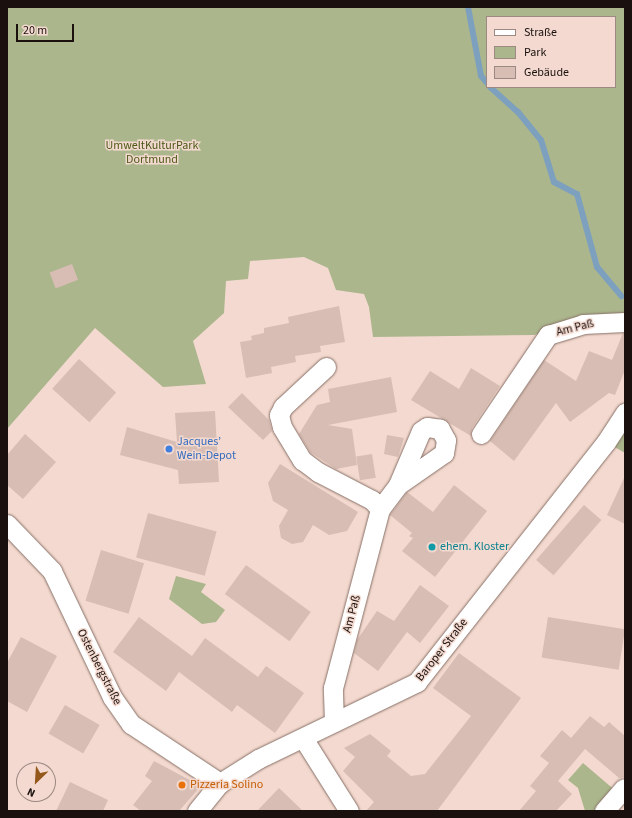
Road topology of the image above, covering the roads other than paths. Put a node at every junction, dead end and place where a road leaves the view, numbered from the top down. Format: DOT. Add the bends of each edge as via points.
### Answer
graph roads {
  1 [pos="625,322"];
  2 [pos="326,367"];
  3 [pos="625,413"];
  4 [pos="481,434"];
  5 [pos="398,485"];
  6 [pos="380,508"];
  7 [pos="7,524"];
  8 [pos="334,722"];
  9 [pos="303,738"];
  10 [pos="220,783"];
  11 [pos="624,788"];
  12 [pos="197,811"];
  13 [pos="350,811"];
  14 [pos="604,811"];
  1 -- 4 [label="street, Am Paß" via="583,324 548,335"];
  2 -- 6 [label="street" via="283,407 279,415 282,428 302,460 318,472 372,500"];
  3 -- 8 [label="street, Baroper Straße" via="606,442 418,682"];
  5 -- 6 [label="street, Am Paß"];
  6 -- 8 [label="street, Am Paß" via="333,688"];
  7 -- 10 [label="street, Ostenbergstraße" via="52,571 112,697 131,724"];
  8 -- 9 [label="street, Baroper Straße"];
  9 -- 10 [label="street, Baroper Straße" via="258,759"];
  9 -- 13 [label="street"];
  10 -- 12 [label="street, Baroper Straße"];
  11 -- 14 [label="street"];
}
